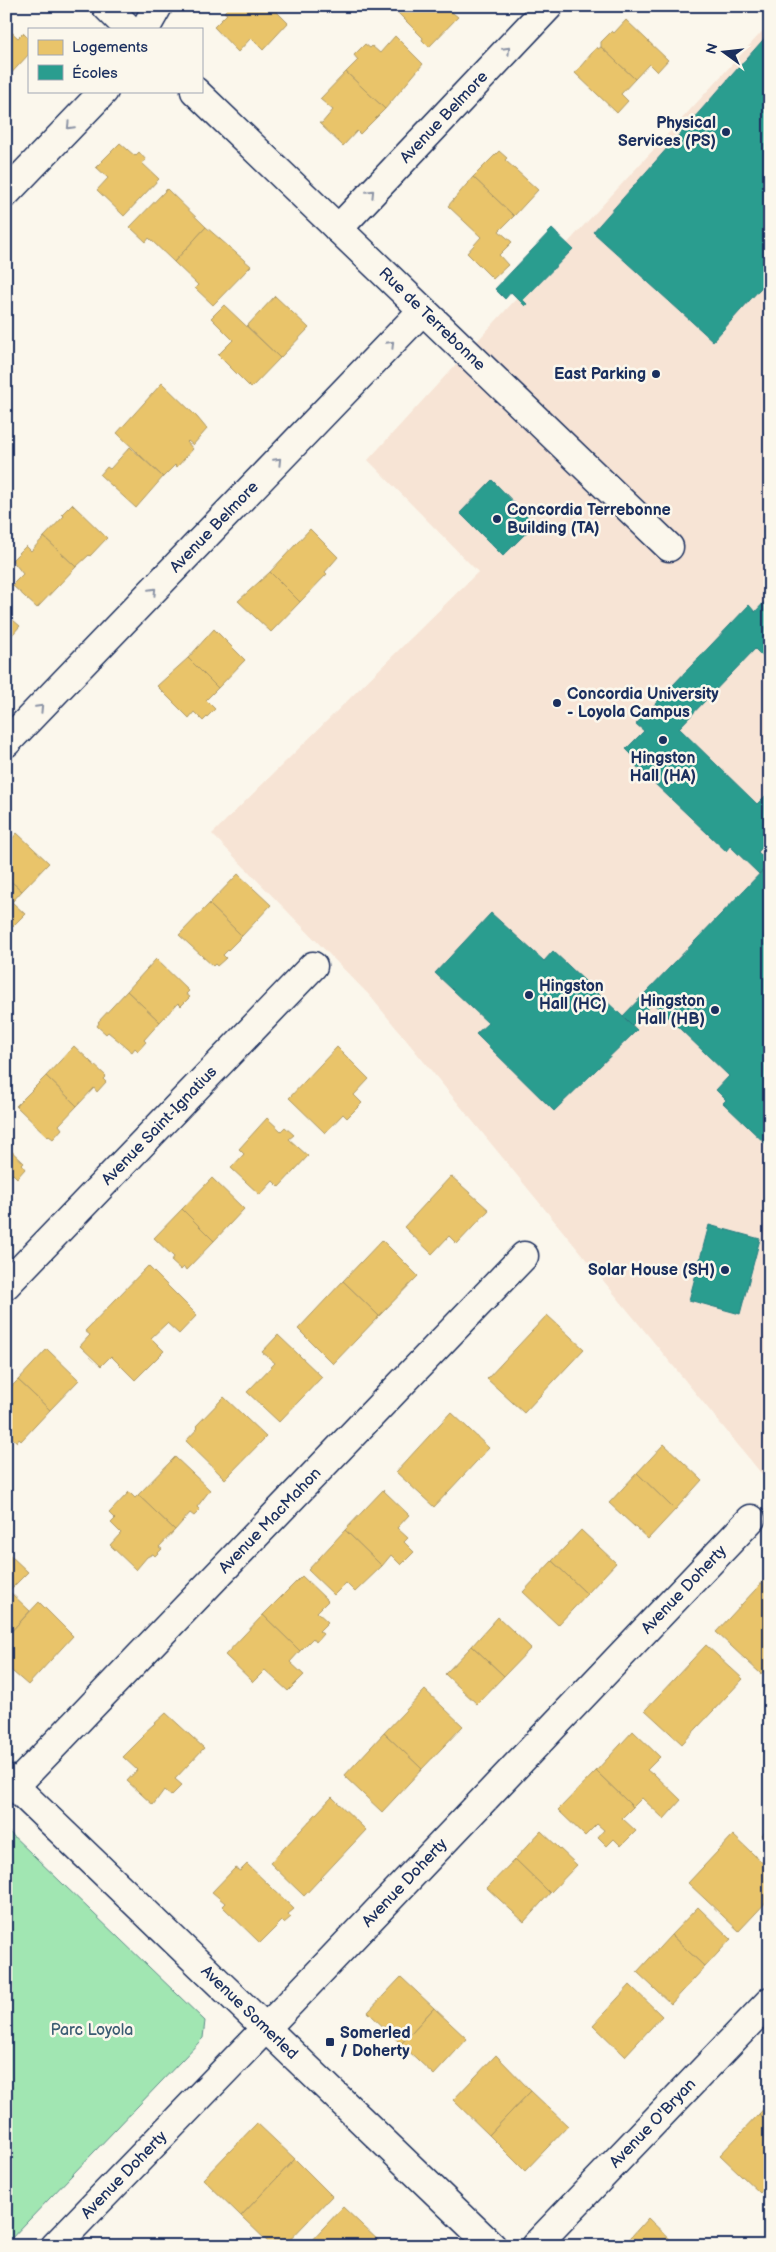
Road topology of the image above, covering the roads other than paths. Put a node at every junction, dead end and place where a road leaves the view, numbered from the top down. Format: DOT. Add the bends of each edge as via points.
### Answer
graph roads {
  1 [pos="106,6"];
  2 [pos="158,6"];
  3 [pos="549,6"];
  4 [pos="128,28"];
  5 [pos="146,28"];
  6 [pos="103,92"];
  7 [pos="196,92"];
  8 [pos="6,193"];
  9 [pos="338,229"];
  10 [pos="422,311"];
  11 [pos="669,547"];
  12 [pos="6,743"];
  13 [pos="312,966"];
  14 [pos="524,1256"];
  15 [pos="6,1285"];
  16 [pos="751,1519"];
  17 [pos="10,1782"];
  18 [pos="770,2001"];
  19 [pos="266,2028"];
  20 [pos="55,2246"];
  21 [pos="492,2246"];
  22 [pos="535,2246"];
  1 -- 4 [label="street"];
  2 -- 5 [label="street"];
  9 -- 3 [label="street, Avenue Belmore, one-way"];
  6 -- 8 [label="street, one-way"];
  7 -- 9 [label="street, Rue de Terrebonne"];
  9 -- 10 [label="street, Rue de Terrebonne"];
  10 -- 11 [label="street, Rue de Terrebonne"];
  12 -- 10 [label="street, Avenue Belmore, one-way"];
  13 -- 15 [label="street, Avenue Saint-Ignatius"];
  14 -- 17 [label="street, Avenue MacMahon"];
  16 -- 19 [label="street, Avenue Doherty"];
  17 -- 19 [label="street, Avenue Somerled"];
  18 -- 22 [label="street, Avenue O'Bryan"];
  19 -- 20 [label="street, Avenue Doherty"];
  19 -- 21 [label="street, Avenue Somerled"];
}
